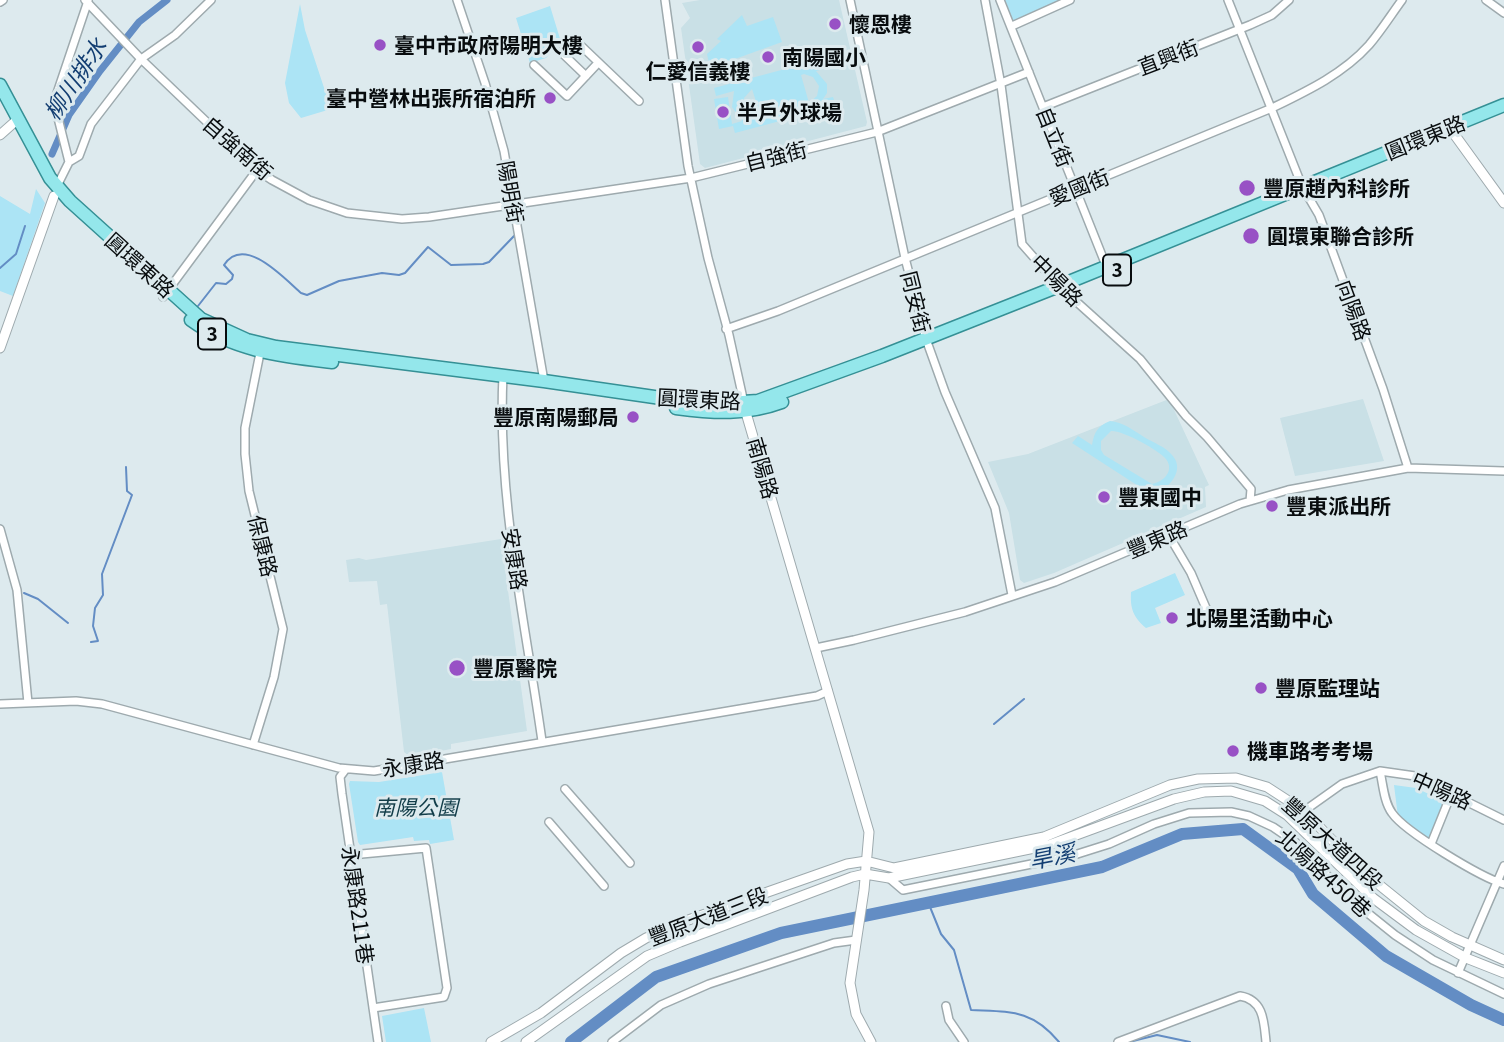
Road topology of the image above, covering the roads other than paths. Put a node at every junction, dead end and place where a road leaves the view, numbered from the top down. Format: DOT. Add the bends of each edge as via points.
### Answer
graph roads {
  1 [pos="211,0"];
  2 [pos="457,0"];
  3 [pos="665,0"];
  4 [pos="850,0"];
  5 [pos="985,0"];
  6 [pos="1000,0"];
  7 [pos="1070,0"];
  8 [pos="1228,0"];
  9 [pos="1289,0"];
  10 [pos="1402,0"];
  11 [pos="1486,0"];
  12 [pos="87,1"];
  13 [pos="1504,13"];
  14 [pos="1012,26"];
  15 [pos="1240,29"];
  16 [pos="575,40"];
  17 [pos="561,52"];
  18 [pos="141,60"];
  19 [pos="598,64"];
  20 [pos="534,65"];
  21 [pos="1029,72"];
  22 [pos="586,76"];
  23 [pos="0,85"];
  24 [pos="1001,85"];
  25 [pos="0,101"];
  26 [pos="639,101"];
  27 [pos="1504,105"];
  28 [pos="1043,107"];
  29 [pos="1272,108"];
  30 [pos="1504,113"];
  31 [pos="14,121"];
  32 [pos="1451,130"];
  33 [pos="877,132"];
  34 [pos="0,135"];
  35 [pos="69,162"];
  36 [pos="257,170"];
  37 [pos="691,178"];
  38 [pos="1076,188"];
  39 [pos="1304,190"];
  40 [pos="55,191"];
  41 [pos="1504,203"];
  42 [pos="514,204"];
  43 [pos="1019,212"];
  44 [pos="905,258"];
  45 [pos="1108,270"];
  46 [pos="1062,289"];
  47 [pos="165,294"];
  48 [pos="726,329"];
  49 [pos="927,343"];
  50 [pos="0,348"];
  51 [pos="261,348"];
  52 [pos="502,379"];
  53 [pos="543,385"];
  54 [pos="745,408"];
  55 [pos="1408,468"];
  56 [pos="1504,471"];
  57 [pos="1250,500"];
  58 [pos="0,529"];
  59 [pos="1168,534"];
  60 [pos="1012,595"];
  61 [pos="1209,615"];
  62 [pos="816,648"];
  63 [pos="828,691"];
  64 [pos="28,703"];
  65 [pos="0,704"];
  66 [pos="542,741"];
  67 [pos="253,746"];
  68 [pos="346,769"];
  69 [pos="1380,771"];
  70 [pos="565,789"];
  71 [pos="1452,792"];
  72 [pos="1304,811"];
  73 [pos="1504,820"];
  74 [pos="549,822"];
  75 [pos="1431,844"];
  76 [pos="351,855"];
  77 [pos="866,861"];
  78 [pos="630,863"];
  79 [pos="1504,866"];
  80 [pos="865,873"];
  81 [pos="889,878"];
  82 [pos="1500,883"];
  83 [pos="604,887"];
  84 [pos="856,938"];
  85 [pos="1470,946"];
  86 [pos="1466,958"];
  87 [pos="1504,960"];
  88 [pos="1458,973"];
  89 [pos="1504,973"];
  90 [pos="1504,994"];
  91 [pos="946,1006"];
  92 [pos="373,1008"];
  93 [pos="378,1042"];
  94 [pos="491,1042"];
  95 [pos="526,1042"];
  96 [pos="612,1042"];
  97 [pos="871,1042"];
  98 [pos="964,1042"];
  99 [pos="1118,1042"];
  100 [pos="1266,1042"];
  1 -- 18 [label="street"];
  2 -- 42 [label="street, 陽明街" via="485,83"];
  3 -- 37 [label="street, 南陽路"];
  4 -- 33 [label="street, 同安街"];
  5 -- 24 [label="street, 中陽路"];
  6 -- 14 [label="street, 自立街"];
  7 -- 14 [label="street"];
  8 -- 15 [label="street, 向陽路"];
  9 -- 15 [label="street, 直興街" via="1272,15"];
  10 -- 29 [label="street, 愛國街" via="1370,44 1347,65"];
  11 -- 13 [label="street"];
  12 -- 18 [label="street, 自強南街"];
  12 -- 35 [label="street" via="54,102"];
  14 -- 21 [label="street, 自立街"];
  15 -- 28 [label="street, 直興街"];
  15 -- 29 [label="street, 向陽路"];
  16 -- 19 [label="street"];
  17 -- 22 [label="street"];
  18 -- 35 [label="street" via="91,124 79,156"];
  18 -- 36 [label="street, 自強南街"];
  19 -- 22 [label="street"];
  19 -- 26 [label="street"];
  20 -- 22 [label="street" via="567,96"];
  21 -- 24 [label="street, 自強街"];
  21 -- 28 [label="street, 自立街"];
  23 -- 31 [label="main road, 圓環東路 / 3"];
  24 -- 33 [label="street, 自強街"];
  24 -- 43 [label="street, 中陽路"];
  25 -- 31 [label="main road, 圓環東路 / 3"];
  27 -- 32 [label="main road, 圓環東路 / 3"];
  28 -- 38 [label="street, 自立街"];
  29 -- 38 [label="street, 愛國街"];
  29 -- 39 [label="street, 向陽路"];
  30 -- 32 [label="main road, 圓環東路 / 3"];
  31 -- 34 [label="street"];
  31 -- 40 [label="main road, 圓環東路 / 3" via="36,170"];
  32 -- 39 [label="main road, 圓環東路 / 3"];
  32 -- 41 [label="street"];
  33 -- 37 [label="street, 自強街"];
  33 -- 44 [label="street, 同安街"];
  35 -- 40 [label="street"];
  36 -- 42 [label="street, 自強南街" via="309,200 362,215 402,219"];
  36 -- 47 [label="street"];
  37 -- 42 [label="street, 自強街"];
  37 -- 48 [label="street, 南陽路"];
  38 -- 43 [label="street, 愛國街"];
  38 -- 45 [label="street, 自立街"];
  39 -- 45 [label="main road, 圓環東路 / 3"];
  39 -- 55 [label="street, 向陽路" via="1323,227"];
  40 -- 47 [label="main road, 圓環東路 / 3"];
  40 -- 50 [label="street"];
  42 -- 53 [label="street, 陽明街"];
  43 -- 44 [label="street, 愛國街"];
  43 -- 46 [label="street, 中陽路" via="1022,244"];
  44 -- 48 [label="street, 愛國街"];
  44 -- 49 [label="street, 同安街"];
  45 -- 46 [label="main road, 圓環東路 / 3"];
  46 -- 49 [label="main road, 圓環東路 / 3"];
  46 -- 57 [label="street, 中陽路" via="1140,359 1251,489"];
  47 -- 51 [label="main road, 圓環東路 / 3" via="207,332"];
  48 -- 54 [label="street, 南陽路"];
  49 -- 54 [label="main road, 圓環東路 / 3"];
  49 -- 60 [label="street, 同安街" via="995,508"];
  51 -- 52 [label="main road, 圓環東路 / 3"];
  51 -- 67 [label="street, 保康路" via="245,428 245,454 249,491 284,629"];
  52 -- 53 [label="main road, 圓環東路 / 3"];
  52 -- 66 [label="street, 安康路" via="501,454"];
  53 -- 54 [label="main road, 圓環東路 / 3" via="708,412"];
  54 -- 62 [label="street, 南陽路"];
  55 -- 56 [label="street, 豐東路"];
  55 -- 57 [label="street, 豐東路"];
  57 -- 59 [label="street, 豐東路"];
  58 -- 64 [label="street" via="18,590"];
  59 -- 60 [label="street, 豐東路" via="1055,582"];
  59 -- 61 [label="street"];
  60 -- 62 [label="street, 豐東路" via="965,612"];
  62 -- 63 [label="street, 南陽路"];
  63 -- 66 [label="street, 永康路" via="803,699"];
  63 -- 77 [label="street, 南陽路" via="869,832"];
  64 -- 65 [label="street, 永康路"];
  64 -- 67 [label="street, 永康路" via="102,704"];
  66 -- 68 [label="street, 永康路" via="374,771"];
  67 -- 68 [label="street, 永康路"];
  68 -- 76 [label="street, 永康路211巷" via="340,777"];
  69 -- 71 [label="street, 中陽路" via="1415,776"];
  69 -- 72 [label="street, 中陽路" via="1342,784"];
  69 -- 75 [label="street" via="1391,812"];
  70 -- 78 [label="street"];
  71 -- 73 [label="street, 中陽路"];
  71 -- 75 [label="street"];
  72 -- 77 [label="street, 豐原大道四段" via="1267,787 1236,778 1198,779 1170,785 1044,837 894,867"];
  72 -- 85 [label="street, 豐原大道四段" via="1394,897 1424,921"];
  74 -- 83 [label="street"];
  75 -- 82 [label="street"];
  76 -- 92 [label="street, 永康路211巷"];
  76 -- 92 [label="street" via="426,848 438,917 447,988 444,997"];
  77 -- 80 [label="street, 南陽路"];
  77 -- 94 [label="street, 豐原大道三段" via="646,938 541,1013"];
  79 -- 82 [label="street"];
  80 -- 81 [label="street, 豐原大道四段"];
  80 -- 84 [label="street, 南陽路"];
  80 -- 95 [label="street, 豐原大道三段" via="647,956"];
  81 -- 86 [label="street, 豐原大道四段" via="1048,845 1174,799 1231,791 1265,801 1287,815 1373,898 1416,930"];
  81 -- 88 [label="street, 北陽路450巷" via="903,890 1071,856 1189,813 1231,812 1273,827 1295,842 1349,898 1395,935"];
  82 -- 85 [label="street"];
  84 -- 96 [label="street" via="709,984 662,1004"];
  84 -- 97 [label="street" via="850,993"];
  85 -- 86 [label="street"];
  85 -- 87 [label="street, 豐原大道四段"];
  86 -- 88 [label="street"];
  86 -- 89 [label="street, 豐原大道四段"];
  88 -- 90 [label="street, 北陽路450巷"];
  91 -- 98 [label="street" via="949,1020"];
  92 -- 93 [label="street, 永康路211巷"];
  99 -- 100 [label="street" via="1240,996 1258,1004"];
}
